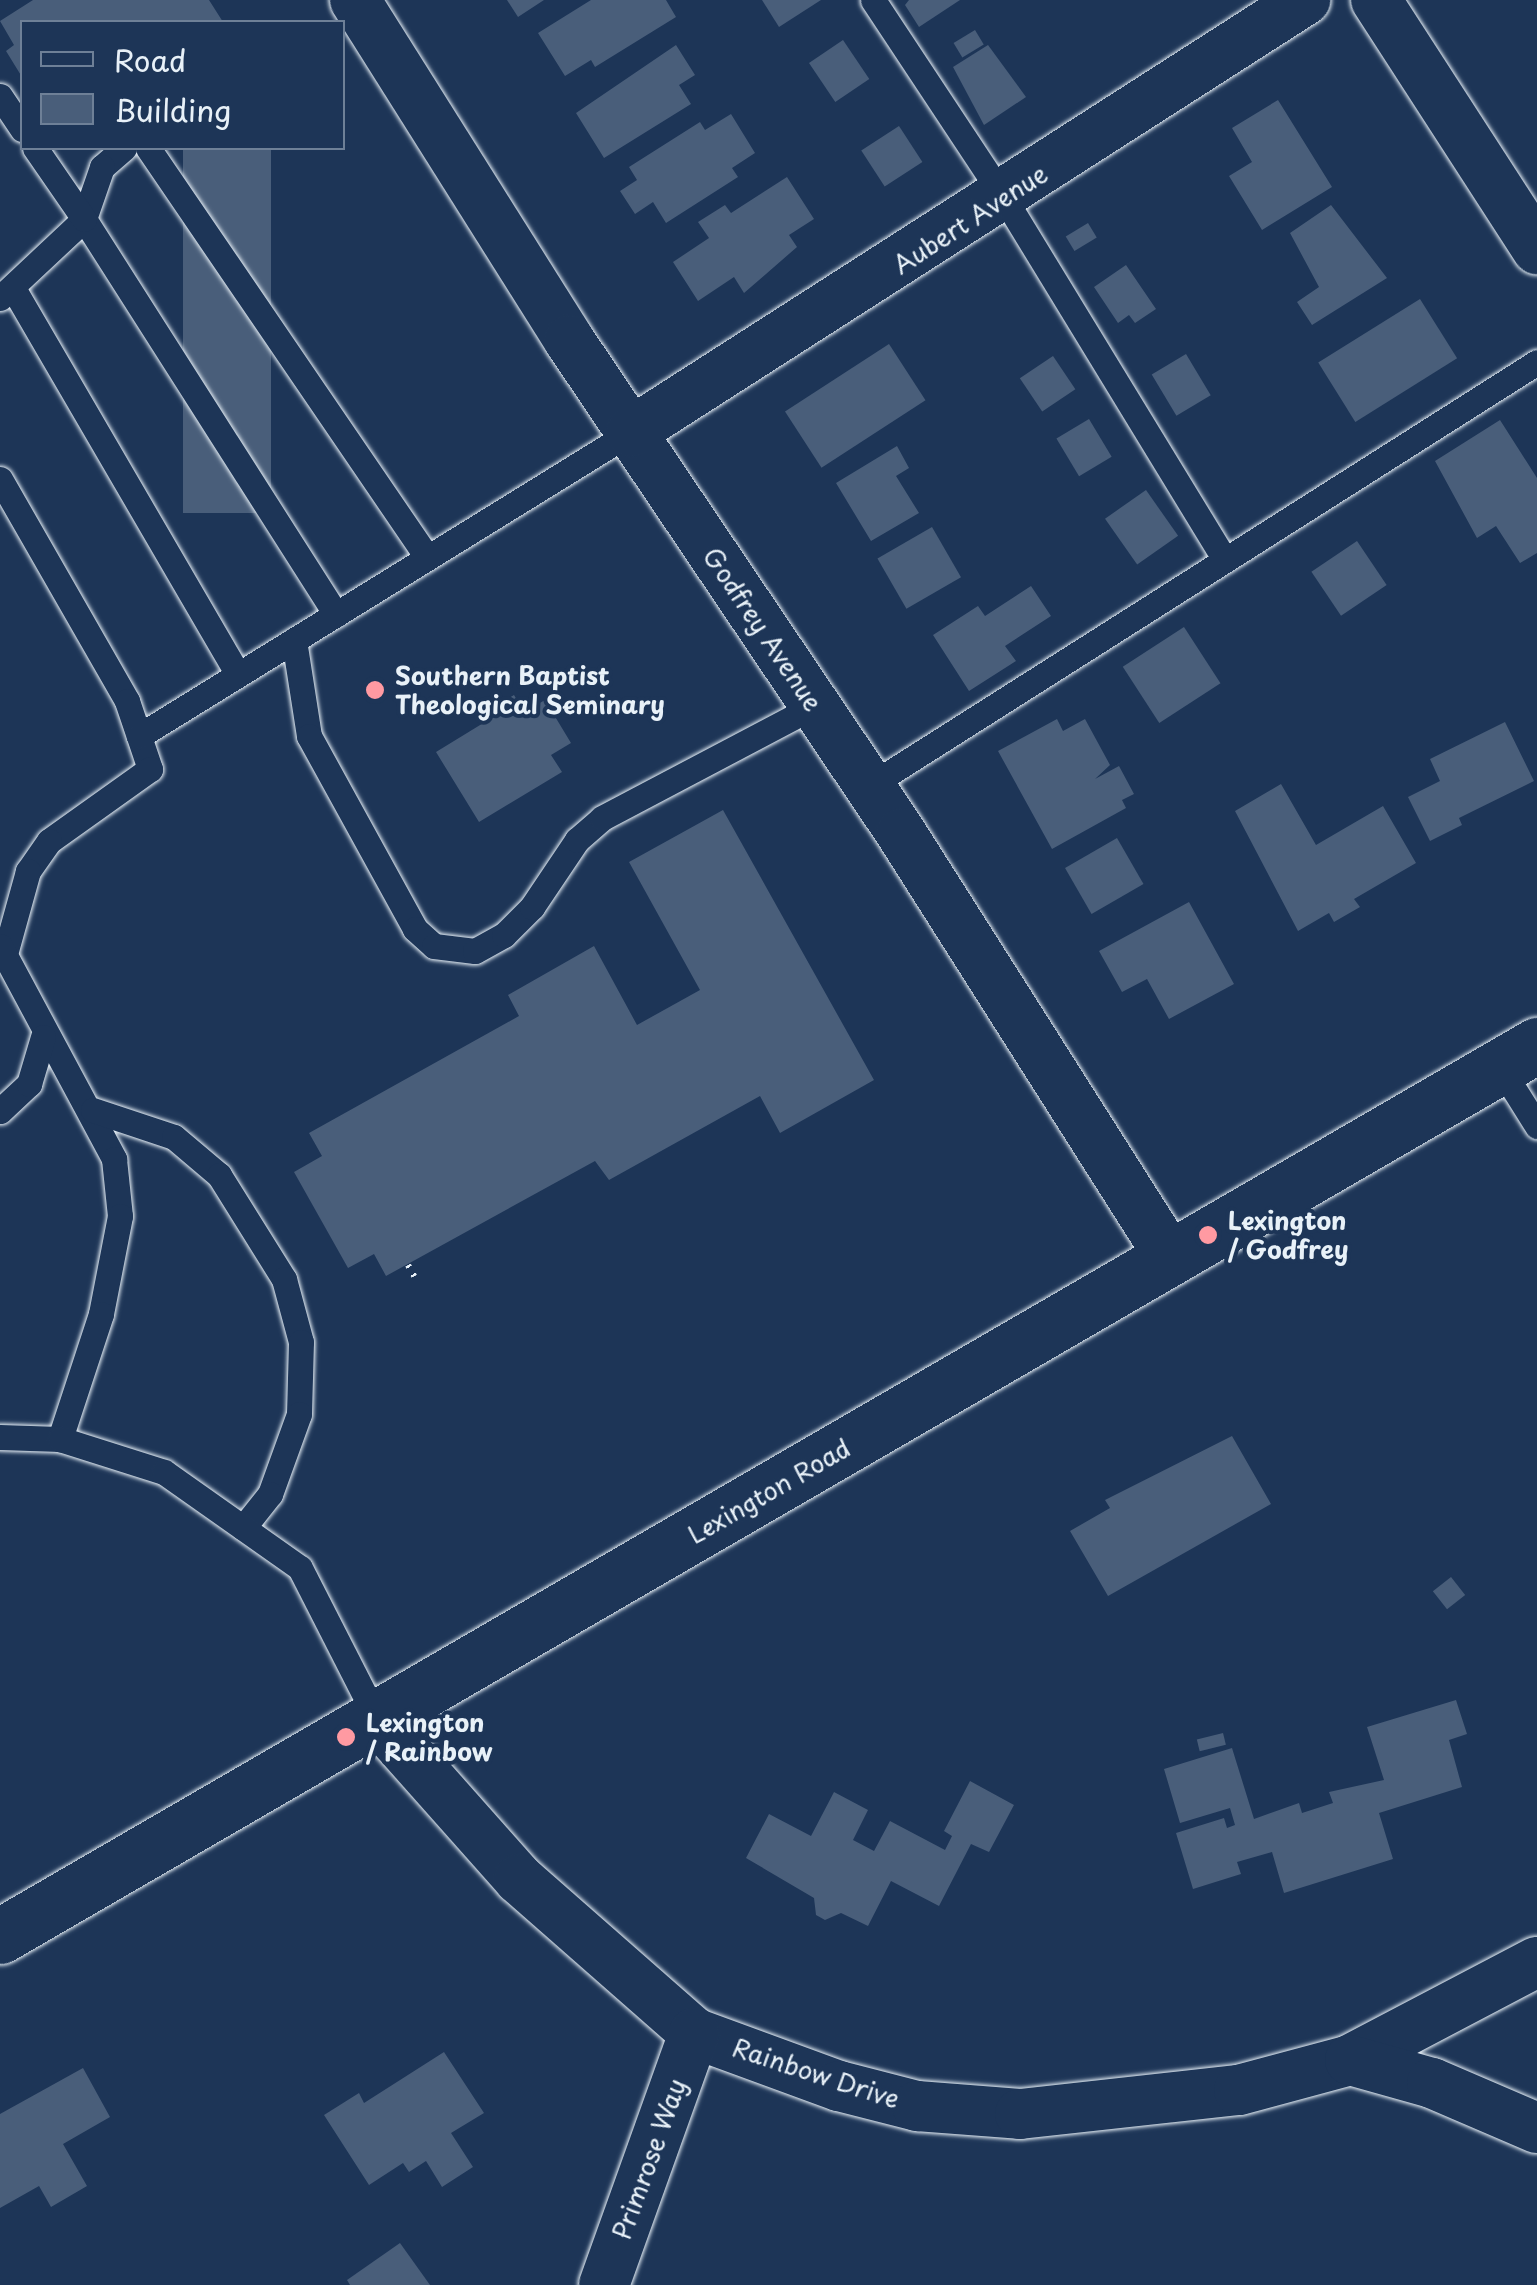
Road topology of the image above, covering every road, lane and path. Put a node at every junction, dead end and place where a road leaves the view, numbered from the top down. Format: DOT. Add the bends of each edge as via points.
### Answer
graph roads {
  1 [pos="355,0"];
  2 [pos="873,0"];
  3 [pos="1305,0"];
  4 [pos="1376,0"];
  5 [pos="0,96"];
  6 [pos="20,127"];
  7 [pos="35,150"];
  8 [pos="122,150"];
  9 [pos="149,150"];
  10 [pos="1004,198"];
  11 [pos="84,218"];
  12 [pos="1537,249"];
  13 [pos="7,293"];
  14 [pos="1537,362"];
  15 [pos="630,432"];
  16 [pos="0,479"];
  17 [pos="428,558"];
  18 [pos="1225,560"];
  19 [pos="336,614"];
  20 [pos="294,640"];
  21 [pos="238,674"];
  22 [pos="814,706"];
  23 [pos="139,736"];
  24 [pos="869,786"];
  25 [pos="2,950"];
  26 [pos="43,1036"];
  27 [pos="1518,1056"];
  28 [pos="93,1110"];
  29 [pos="0,1111"];
  30 [pos="1537,1126"];
  31 [pos="1170,1258"];
  32 [pos="408,1265"];
  33 [pos="414,1276"];
  34 [pos="0,1436"];
  35 [pos="60,1438"];
  36 [pos="244,1528"];
  37 [pos="377,1719"];
  38 [pos="0,1936"];
  39 [pos="1537,1962"];
  40 [pos="694,2033"];
  41 [pos="1350,2060"];
  42 [pos="1537,2128"];
  43 [pos="604,2285"];
  1 -- 15 [label="street, Godfrey Avenue"];
  2 -- 10 [label="lane"];
  3 -- 10 [label="street, Aubert Avenue"];
  4 -- 12 [label="street"];
  5 -- 6 [label="lane"];
  7 -- 11 [label="lane"];
  8 -- 11 [label="lane" via="102,167"];
  9 -- 17 [label="lane"];
  10 -- 15 [label="street, Aubert Avenue"];
  10 -- 18 [label="lane"];
  11 -- 13 [label="lane"];
  11 -- 19 [label="lane"];
  13 -- 21 [label="lane"];
  14 -- 18 [label="lane"];
  15 -- 17 [label="lane"];
  15 -- 22 [label="street, Godfrey Avenue"];
  16 -- 23 [label="lane" via="127,700"];
  17 -- 19 [label="lane"];
  18 -- 24 [label="lane"];
  19 -- 20 [label="lane"];
  20 -- 21 [label="lane"];
  20 -- 22 [label="lane" via="310,736 415,930 434,946 476,952 532,908 577,840 602,818"];
  21 -- 23 [label="lane"];
  22 -- 24 [label="street, Godfrey Avenue"];
  23 -- 25 [label="lane" via="150,769 49,841 28,872"];
  24 -- 31 [label="street, Godfrey Avenue"];
  25 -- 26 [label="lane"];
  26 -- 28 [label="lane"];
  26 -- 29 [label="lane" via="29,1084"];
  27 -- 30 [label="lane"];
  27 -- 31 [label="main road, Lexington Road"];
  28 -- 35 [label="lane" via="114,1159 120,1216 100,1314"];
  28 -- 36 [label="lane" via="174,1137 218,1175 284,1280 301,1342 299,1414 270,1494"];
  31 -- 37 [label="main road, Lexington Road"];
  32 -- 33 [label="path"];
  34 -- 35 [label="lane"];
  35 -- 36 [label="lane" via="164,1472"];
  36 -- 37 [label="lane" via="300,1568"];
  37 -- 38 [label="main road, Lexington Road"];
  37 -- 40 [label="street, Rainbow Drive" via="520,1879"];
  39 -- 41 [label="street, Rainbow Drive"];
  40 -- 41 [label="street, Rainbow Drive" via="839,2086 918,2106 1020,2114 1239,2090"];
  40 -- 43 [label="street, Primrose Way"];
  41 -- 42 [label="street" via="1432,2084"];
}
